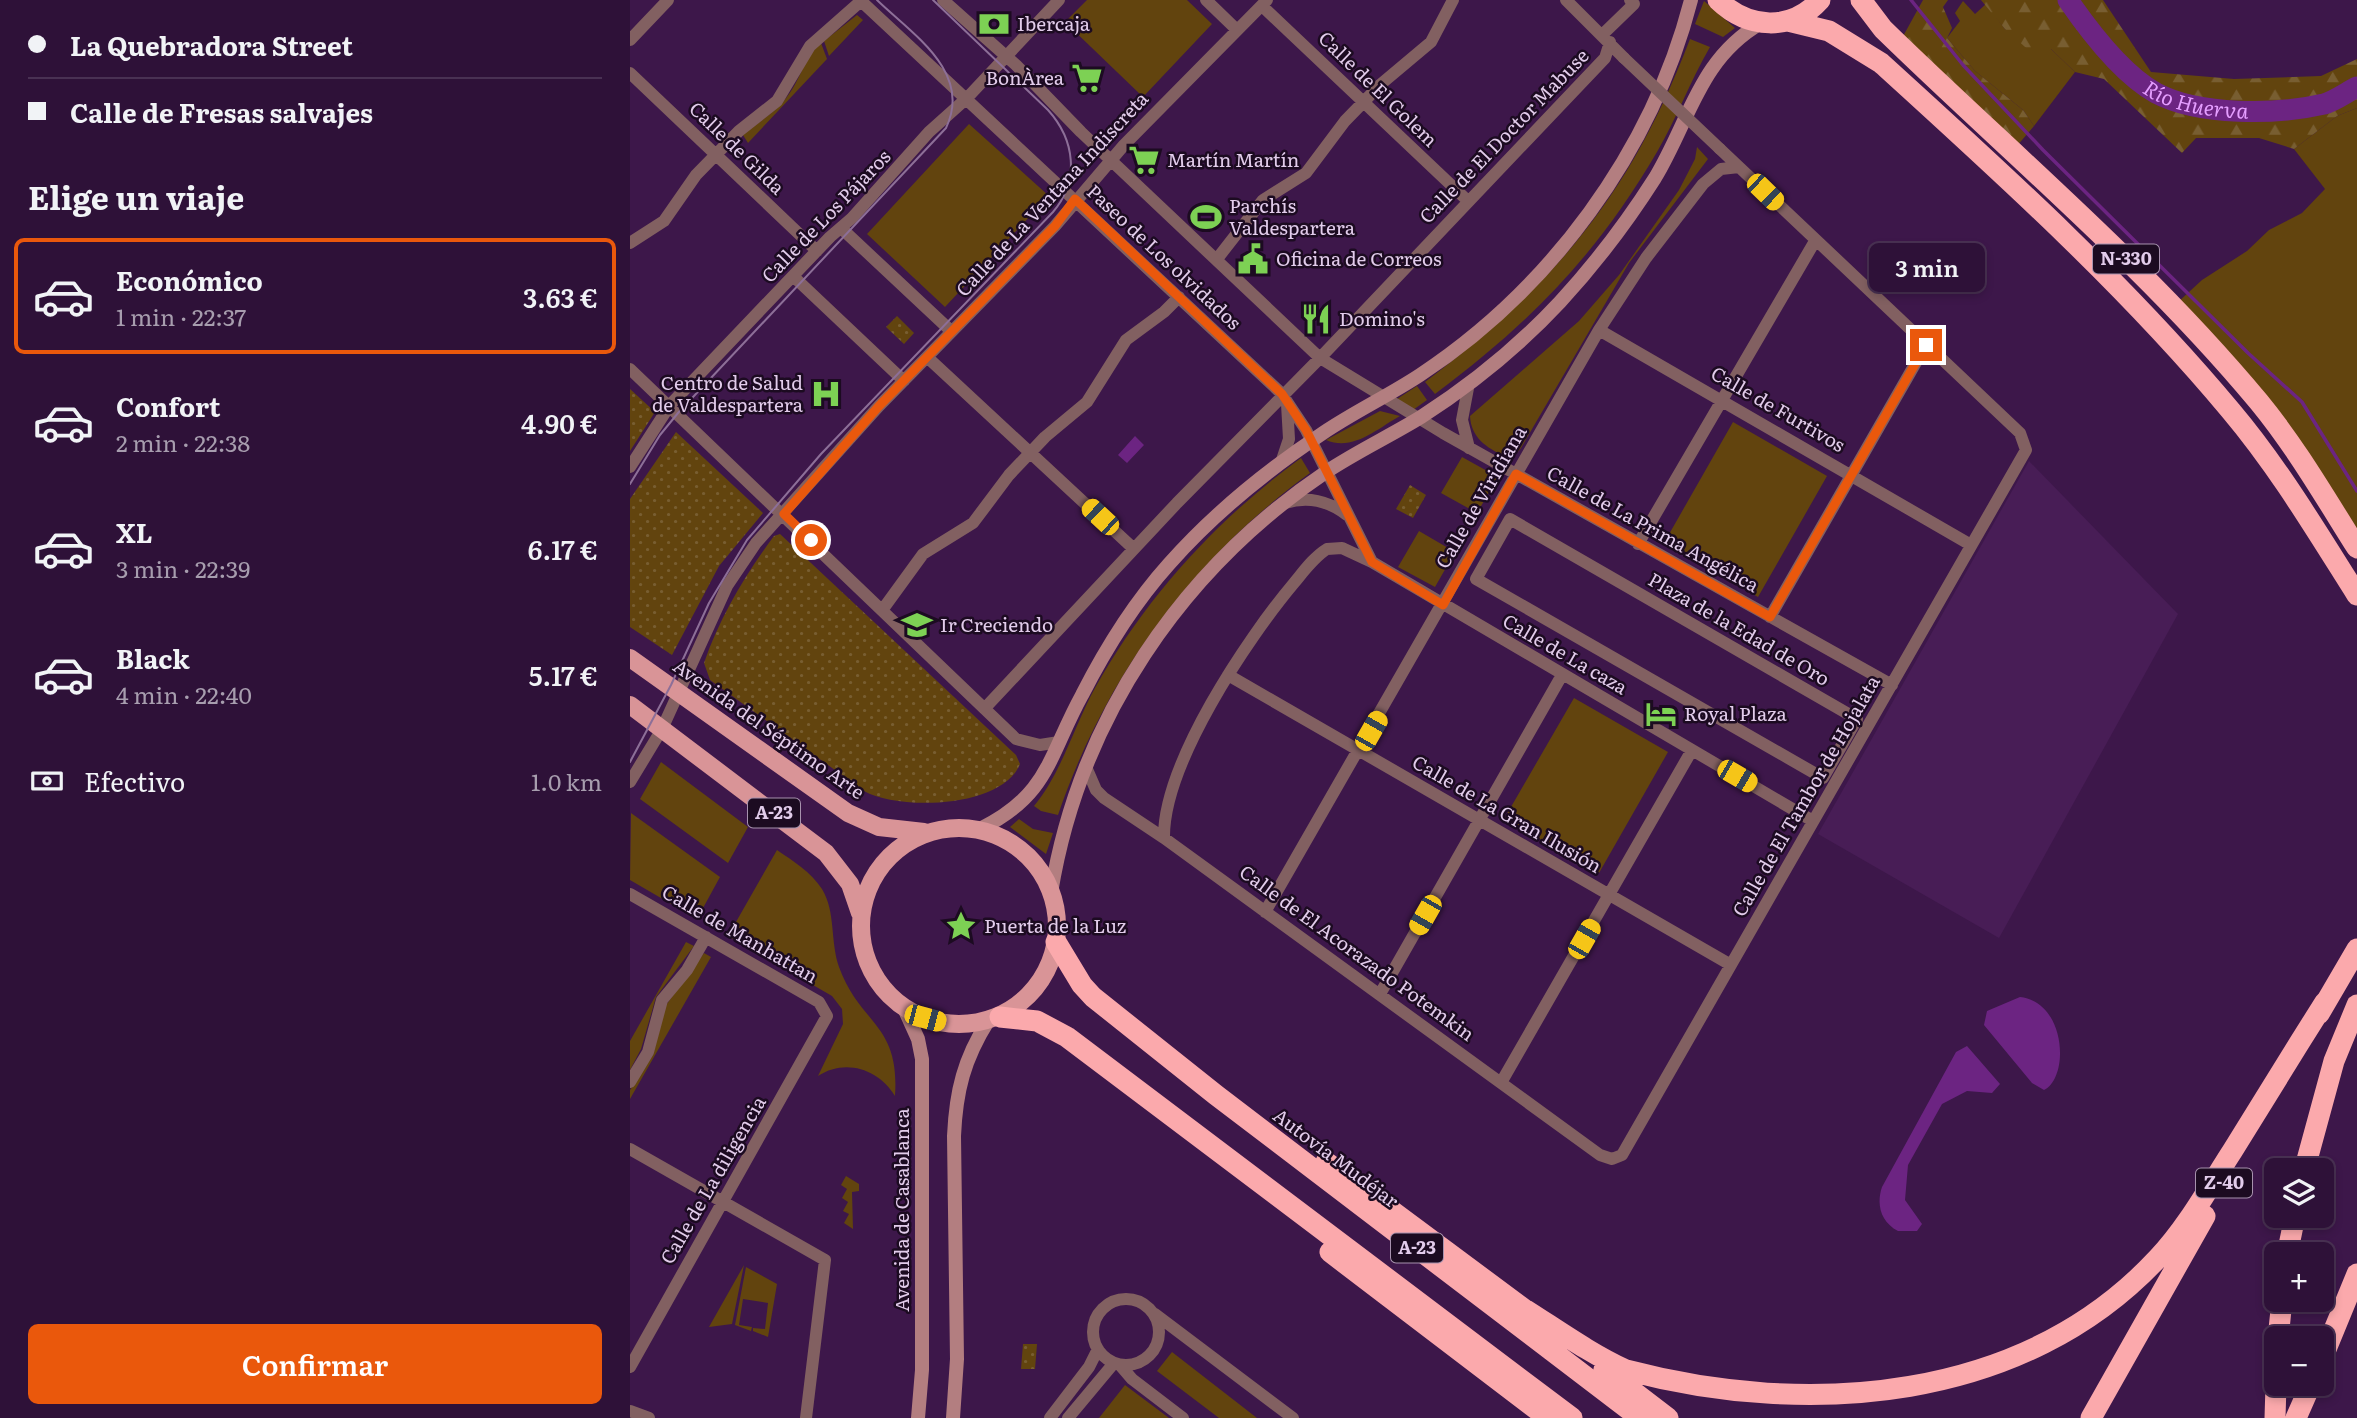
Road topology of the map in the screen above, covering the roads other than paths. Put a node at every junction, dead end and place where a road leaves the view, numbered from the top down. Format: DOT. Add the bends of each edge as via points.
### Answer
graph roads {
  1 [pos="668,0"];
  2 [pos="861,0"];
  3 [pos="943,0"];
  4 [pos="1059,0"];
  5 [pos="1206,0"];
  6 [pos="1452,0"];
  7 [pos="1566,0"];
  8 [pos="1630,0"];
  9 [pos="1691,0"];
  10 [pos="1718,0"];
  11 [pos="1820,0"];
  12 [pos="1861,0"];
  13 [pos="1264,3"];
  14 [pos="1788,21"];
  15 [pos="1761,23"];
  16 [pos="1236,29"];
  17 [pos="632,33"];
  18 [pos="1606,39"];
  19 [pos="1005,57"];
  20 [pos="630,73"];
  21 [pos="967,98"];
  22 [pos="1364,102"];
  23 [pos="716,155"];
  24 [pos="1111,161"];
  25 [pos="1739,167"];
  26 [pos="1075,199"];
  27 [pos="1468,201"];
  28 [pos="841,228"];
  29 [pos="1815,241"];
  30 [pos="630,243"];
  31 [pos="817,251"];
  32 [pos="1217,259"];
  33 [pos="793,278"];
  34 [pos="1179,297"];
  35 [pos="950,330"];
  36 [pos="1600,330"];
  37 [pos="1926,345"];
  38 [pos="927,357"];
  39 [pos="1320,358"];
  40 [pos="630,369"];
  41 [pos="904,381"];
  42 [pos="1469,383"];
  43 [pos="1284,397"];
  44 [pos="1384,398"];
  45 [pos="1722,399"];
  46 [pos="670,405"];
  47 [pos="1418,418"];
  48 [pos="1312,440"];
  49 [pos="1469,448"];
  50 [pos="1030,453"];
  51 [pos="1281,463"];
  52 [pos="630,467"];
  53 [pos="1327,471"];
  54 [pos="1516,474"];
  55 [pos="1852,474"];
  56 [pos="1282,504"];
  57 [pos="784,514"];
  58 [pos="1349,518"];
  59 [pos="1639,544"];
  60 [pos="1971,545"];
  61 [pos="2357,548"];
  62 [pos="1134,549"];
  63 [pos="1372,562"];
  64 [pos="1476,579"];
  65 [pos="2357,595"];
  66 [pos="1443,605"];
  67 [pos="883,608"];
  68 [pos="1770,617"];
  69 [pos="630,657"];
  70 [pos="1228,675"];
  71 [pos="1562,675"];
  72 [pos="1892,685"];
  73 [pos="680,692"];
  74 [pos="630,705"];
  75 [pos="985,708"];
  76 [pos="662,729"];
  77 [pos="1059,742"];
  78 [pos="1692,750"];
  79 [pos="1359,752"];
  80 [pos="1086,767"];
  81 [pos="630,782"];
  82 [pos="1479,821"];
  83 [pos="1813,821"];
  84 [pos="980,829"];
  85 [pos="928,832"];
  86 [pos="1164,838"];
  87 [pos="1051,893"];
  88 [pos="630,894"];
  89 [pos="1609,895"];
  90 [pos="1265,912"];
  91 [pos="860,917"];
  92 [pos="706,937"];
  93 [pos="1056,942"];
  94 [pos="2357,949"];
  95 [pos="1731,965"];
  96 [pos="1380,994"];
  97 [pos="2325,1002"];
  98 [pos="2357,1005"];
  99 [pos="902,1006"];
  100 [pos="827,1012"];
  101 [pos="994,1019"];
  102 [pos="1195,1077"];
  103 [pos="630,1082"];
  104 [pos="1502,1082"];
  105 [pos="630,1149"];
  106 [pos="1220,1153"];
  107 [pos="1617,1158"];
  108 [pos="2307,1158"];
  109 [pos="722,1201"];
  110 [pos="2357,1274"];
  111 [pos="1526,1310"];
  112 [pos="1154,1314"];
  113 [pos="2338,1322"];
  114 [pos="2334,1331"];
  115 [pos="2334,1333"];
  116 [pos="1098,1349"];
  117 [pos="1117,1364"];
  118 [pos="630,1367"];
  119 [pos="2275,1396"];
  120 [pos="2308,1396"];
  121 [pos="2310,1396"];
  122 [pos="630,1410"];
  123 [pos="649,1418"];
  124 [pos="806,1418"];
  125 [pos="918,1418"];
  126 [pos="953,1418"];
  127 [pos="1050,1418"];
  128 [pos="1068,1418"];
  129 [pos="1183,1418"];
  130 [pos="1293,1418"];
  131 [pos="1548,1418"];
  132 [pos="1572,1418"];
  133 [pos="1640,1418"];
  134 [pos="1668,1418"];
  135 [pos="2091,1418"];
  136 [pos="2275,1418"];
  137 [pos="2296,1418"];
  138 [pos="2304,1418"];
  1 -- 17 [label="street"];
  2 -- 21 [label="street, Paseo de Los olvidados"];
  2 -- 23 [label="street" via="810,46 777,101"];
  3 -- 19 [label="street, Paseo de Los olvidados"];
  4 -- 19 [label="street, Calle de Los Pájaros"];
  5 -- 16 [label="street"];
  6 -- 22 [label="street" via="1431,42"];
  7 -- 18 [label="street"];
  8 -- 18 [label="street, Calle de El Doctor Mabuse" via="1634,4"];
  9 -- 44 [label="main road" via="1664,82 1638,136 1601,196 1554,258 1476,332"];
  10 -- 15 [label="highway, N-330"];
  11 -- 14 [label="highway, N-330"];
  12 -- 61 [label="highway, N-330" via="1883,29 2074,209 2209,345 2284,436"];
  13 -- 16 [label="street, Calle de La Ventana Indiscreta"];
  13 -- 22 [label="street, Calle de El Golem"];
  14 -- 15 [label="highway, N-330"];
  14 -- 65 [label="highway, N-330" via="1829,30 1881,63 2155,325 2231,411 2286,483"];
  15 -- 42 [label="main road" via="1729,45 1713,64 1654,178 1595,262 1520,341"];
  16 -- 24 [label="street, Calle de La Ventana Indiscreta"];
  18 -- 25 [label="street, bridge"];
  18 -- 27 [label="street, Calle de El Doctor Mabuse" via="1605,58"];
  19 -- 21 [label="street, Calle de Los Pájaros"];
  19 -- 24 [label="street, Paseo de Los olvidados"];
  20 -- 23 [label="street, Calle de Gilda"];
  21 -- 26 [label="street, Paseo de Los olvidados"];
  21 -- 28 [label="street, Calle de Los Pájaros" via="929,132"];
  22 -- 27 [label="street, Calle de El Golem"];
  22 -- 32 [label="street" via="1306,173 1263,200"];
  23 -- 30 [label="street" via="664,221"];
  23 -- 31 [label="street, Calle de Gilda"];
  24 -- 26 [label="street, Calle de La Ventana Indiscreta"];
  24 -- 32 [label="street, Paseo de Los olvidados"];
  25 -- 29 [label="street"];
  25 -- 36 [label="street, Calle de Viridiana" via="1721,169 1703,184 1646,258"];
  26 -- 34 [label="street, Paseo de Los olvidados"];
  26 -- 35 [label="street, Calle de La Ventana Indiscreta" via="1055,226"];
  27 -- 39 [label="street, Calle de El Doctor Mabuse"];
  28 -- 31 [label="street, Calle de Los Pájaros"];
  28 -- 35 [label="street"];
  29 -- 37 [label="street"];
  29 -- 45 [label="street"];
  31 -- 33 [label="street, Calle de Los Pájaros"];
  32 -- 39 [label="street, Paseo de Los olvidados"];
  33 -- 41 [label="street"];
  33 -- 46 [label="street, Calle de Los Pájaros"];
  34 -- 43 [label="street, Paseo de Los olvidados"];
  34 -- 50 [label="street" via="1126,340 1096,392"];
  35 -- 38 [label="street, Calle de La Ventana Indiscreta"];
  36 -- 45 [label="street, Calle de Furtivos"];
  36 -- 54 [label="street, Calle de Viridiana"];
  37 -- 55 [label="street"];
  37 -- 60 [label="street, Calle de El Tambor de Hojalata" via="2020,433 2026,450"];
  38 -- 41 [label="street, Calle de La Ventana Indiscreta"];
  38 -- 50 [label="street"];
  39 -- 43 [label="street, Calle de El Doctor Mabuse"];
  39 -- 44 [label="street, Paseo de Los olvidados"];
  40 -- 46 [label="street"];
  41 -- 57 [label="street, Calle de La Ventana Indiscreta"];
  42 -- 47 [label="main road"];
  42 -- 49 [label="street" via="1462,415"];
  43 -- 48 [label="street, Paseo de Los olvidados"];
  43 -- 51 [label="street" via="1289,432"];
  43 -- 62 [label="street, Calle de El Doctor Mabuse"];
  44 -- 47 [label="street, Calle de La Prima Angélica"];
  44 -- 48 [label="main road"];
  45 -- 55 [label="street, Calle de Furtivos"];
  45 -- 59 [label="street"];
  46 -- 52 [label="street, Calle de Los Pájaros"];
  46 -- 57 [label="street"];
  47 -- 49 [label="street, Calle de La Prima Angélica"];
  47 -- 53 [label="main road"];
  48 -- 51 [label="main road"];
  48 -- 53 [label="street, Paseo de Los olvidados"];
  49 -- 54 [label="street, Calle de La Prima Angélica"];
  50 -- 62 [label="street"];
  50 -- 67 [label="street" via="973,523 923,554"];
  51 -- 77 [label="main road" via="1236,495 1132,610"];
  53 -- 56 [label="main road"];
  53 -- 58 [label="street"];
  54 -- 59 [label="street, Calle de La Prima Angélica"];
  54 -- 66 [label="street, Calle de Viridiana"];
  55 -- 60 [label="street, Calle de Furtivos"];
  55 -- 68 [label="street"];
  56 -- 58 [label="street" via="1323,502"];
  56 -- 80 [label="main road" via="1231,548 1177,609 1131,674"];
  57 -- 67 [label="street"];
  57 -- 73 [label="street, Calle de La Ventana Indiscreta" via="755,543 727,586"];
  58 -- 63 [label="street"];
  59 -- 68 [label="street, Calle de La Prima Angélica"];
  60 -- 72 [label="street, Calle de El Tambor de Hojalata"];
  62 -- 75 [label="street, Calle de El Doctor Mabuse"];
  63 -- 66 [label="street"];
  63 -- 70 [label="street" via="1342,548 1321,552 1274,607"];
  64 -- 64 [label="street, Plaza de la Edad de Oro" via="1510,520 1857,719 1824,778"];
  66 -- 71 [label="street, Calle de La caza"];
  66 -- 79 [label="street, Calle de Viridiana"];
  67 -- 75 [label="street"];
  68 -- 72 [label="street, Calle de La Prima Angélica"];
  69 -- 73 [label="main road, Avenida del Séptimo Arte / A-23"];
  70 -- 79 [label="street, Calle de La Gran Ilusión"];
  70 -- 86 [label="street" via="1180,772 1164,822"];
  71 -- 78 [label="street, Calle de La caza"];
  71 -- 82 [label="street"];
  72 -- 83 [label="street, Calle de El Tambor de Hojalata"];
  73 -- 76 [label="street, Calle de La Ventana Indiscreta"];
  73 -- 85 [label="main road, Avenida del Séptimo Arte / A-23" via="855,817 890,830"];
  74 -- 76 [label="main road, A-23"];
  75 -- 77 [label="street" via="1020,741 1044,746"];
  76 -- 81 [label="street, Calle de La Ventana Indiscreta"];
  76 -- 91 [label="main road, A-23" via="836,862 850,884"];
  77 -- 84 [label="main road" via="1032,793 1006,816"];
  78 -- 83 [label="street, Calle de La caza"];
  78 -- 89 [label="street"];
  79 -- 82 [label="street, Calle de La Gran Ilusión"];
  79 -- 90 [label="street, Calle de Viridiana"];
  80 -- 86 [label="street, Calle de El Acorazado Potemkin" via="1104,798"];
  80 -- 87 [label="main road" via="1065,821"];
  82 -- 89 [label="street, Calle de La Gran Ilusión"];
  82 -- 96 [label="street"];
  83 -- 95 [label="street, Calle de El Tambor de Hojalata"];
  84 -- 85 [label="main road, A-23"];
  84 -- 87 [label="main road, A-23" via="1014,844 1028,856"];
  85 -- 91 [label="main road, A-23" via="904,844 880,867 870,882"];
  86 -- 90 [label="street, Calle de El Acorazado Potemkin"];
  87 -- 93 [label="main road, A-23"];
  88 -- 92 [label="street, Calle de Manhattan"];
  89 -- 95 [label="street, Calle de La Gran Ilusión"];
  89 -- 104 [label="street"];
  90 -- 96 [label="street, Calle de El Acorazado Potemkin"];
  91 -- 99 [label="main road, A-23" via="872,971"];
  92 -- 100 [label="street, Calle de Manhattan" via="819,1002"];
  92 -- 103 [label="street" via="662,1000 648,1052"];
  93 -- 101 [label="main road, A-23" via="1040,979 1019,1002"];
  93 -- 102 [label="highway, Autovía Mudéjar / A-23" via="1093,997"];
  94 -- 97 [label="highway, Z-40"];
  95 -- 107 [label="street, Calle de El Tambor de Hojalata"];
  96 -- 104 [label="street, Calle de El Acorazado Potemkin"];
  97 -- 111 [label="highway" via="2188,1221 2159,1256 2079,1328 1993,1375 1943,1392 1844,1410 1793,1411 1739,1404 1625,1370"];
  97 -- 135 [label="highway, Z-40"];
  98 -- 108 [label="highway" via="2334,1061"];
  99 -- 101 [label="main road, A-23" via="942,1022"];
  99 -- 125 [label="main road, Avenida de Casablanca" via="922,1059"];
  100 -- 109 [label="street, Calle de La diligencia" via="823,1027"];
  101 -- 106 [label="highway, A-23" via="1029,1020 1053,1028"];
  101 -- 126 [label="main road" via="965,1061 956,1101"];
  102 -- 111 [label="highway" via="1248,1106"];
  102 -- 133 [label="highway, Autovía Mudéjar / A-23"];
  104 -- 107 [label="street, Calle de El Acorazado Potemkin" via="1600,1155"];
  105 -- 109 [label="street"];
  106 -- 131 [label="highway" via="1236,1172 1365,1282"];
  106 -- 132 [label="highway, A-23"];
  109 -- 118 [label="street, Calle de La diligencia"];
  109 -- 124 [label="street" via="825,1260"];
  110 -- 113 [label="highway"];
  111 -- 134 [label="highway"];
  112 -- 116 [label="street" via="1148,1306 1129,1298 1109,1303 1093,1329"];
  112 -- 117 [label="street" via="1160,1332 1154,1351 1139,1363"];
  112 -- 130 [label="street"];
  113 -- 114 [label="highway"];
  113 -- 115 [label="highway"];
  116 -- 117 [label="street"];
  116 -- 127 [label="street"];
  117 -- 128 [label="street"];
  117 -- 129 [label="street"];
  119 -- 136 [label="highway"];
  120 -- 137 [label="highway"];
  121 -- 138 [label="highway"];
  122 -- 123 [label="street"];
}
